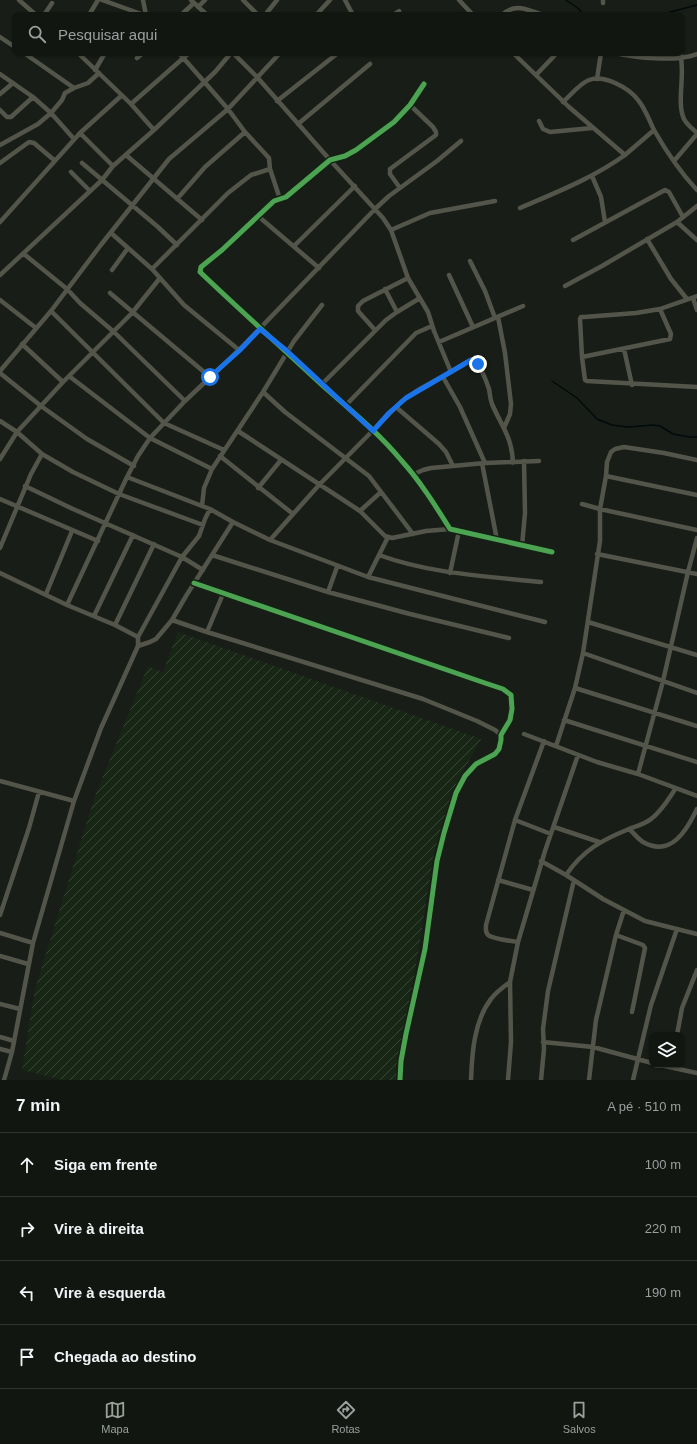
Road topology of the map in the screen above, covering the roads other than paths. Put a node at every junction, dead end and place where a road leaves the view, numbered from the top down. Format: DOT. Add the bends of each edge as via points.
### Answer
graph roads {
  1 [pos="19,0"];
  2 [pos="98,0"];
  3 [pos="102,0"];
  4 [pos="142,0"];
  5 [pos="206,0"];
  6 [pos="243,0"];
  7 [pos="277,0"];
  8 [pos="330,0"];
  9 [pos="346,0"];
  10 [pos="459,0"];
  11 [pos="193,1"];
  12 [pos="52,3"];
  13 [pos="198,7"];
  14 [pos="33,12"];
  15 [pos="46,12"];
  16 [pos="91,12"];
  17 [pos="129,12"];
  18 [pos="144,12"];
  19 [pos="184,12"];
  20 [pos="204,12"];
  21 [pos="255,12"];
  22 [pos="267,12"];
  23 [pos="319,12"];
  24 [pos="352,12"];
  25 [pos="470,12"];
  26 [pos="506,12"];
  27 [pos="533,12"];
  28 [pos="0,37"];
  29 [pos="12,45"];
  30 [pos="697,54"];
  31 [pos="685,55"];
  32 [pos="28,56"];
  33 [pos="81,56"];
  34 [pos="104,56"];
  35 [pos="139,56"];
  36 [pos="182,56"];
  37 [pos="186,56"];
  38 [pos="229,56"];
  39 [pos="235,56"];
  40 [pos="277,56"];
  41 [pos="334,56"];
  42 [pos="516,56"];
  43 [pos="554,56"];
  44 [pos="601,56"];
  45 [pos="637,56"];
  46 [pos="670,56"];
  47 [pos="680,56"];
  48 [pos="137,58"];
  49 [pos="184,59"];
  50 [pos="370,64"];
  51 [pos="97,72"];
  52 [pos="0,74"];
  53 [pos="536,75"];
  54 [pos="257,77"];
  55 [pos="597,79"];
  56 [pos="13,82"];
  57 [pos="204,83"];
  58 [pos="424,84"];
  59 [pos="74,88"];
  60 [pos="0,94"];
  61 [pos="121,96"];
  62 [pos="33,97"];
  63 [pos="277,101"];
  64 [pos="563,102"];
  65 [pos="131,104"];
  66 [pos="410,105"];
  67 [pos="228,109"];
  68 [pos="0,110"];
  69 [pos="50,112"];
  70 [pos="539,121"];
  71 [pos="298,124"];
  72 [pos="592,128"];
  73 [pos="154,130"];
  74 [pos="654,130"];
  75 [pos="80,132"];
  76 [pos="245,132"];
  77 [pos="697,134"];
  78 [pos="74,139"];
  79 [pos="461,141"];
  80 [pos="0,145"];
  81 [pos="126,155"];
  82 [pos="625,155"];
  83 [pos="54,160"];
  84 [pos="330,160"];
  85 [pos="674,161"];
  86 [pos="0,163"];
  87 [pos="82,163"];
  88 [pos="113,166"];
  89 [pos="270,169"];
  90 [pos="71,172"];
  91 [pos="592,176"];
  92 [pos="154,178"];
  93 [pos="102,180"];
  94 [pos="354,186"];
  95 [pos="400,188"];
  96 [pos="697,190"];
  97 [pos="90,191"];
  98 [pos="176,198"];
  99 [pos="280,199"];
  100 [pos="495,201"];
  101 [pos="132,205"];
  102 [pos="697,206"];
  103 [pos="375,208"];
  104 [pos="520,208"];
  105 [pos="258,216"];
  106 [pos="683,217"];
  107 [pos="202,220"];
  108 [pos="0,222"];
  109 [pos="605,222"];
  110 [pos="677,222"];
  111 [pos="391,230"];
  112 [pos="110,233"];
  113 [pos="647,239"];
  114 [pos="573,240"];
  115 [pos="697,240"];
  116 [pos="177,245"];
  117 [pos="294,246"];
  118 [pos="128,248"];
  119 [pos="24,254"];
  120 [pos="470,261"];
  121 [pos="319,268"];
  122 [pos="152,269"];
  123 [pos="112,270"];
  124 [pos="0,275"];
  125 [pos="449,275"];
  126 [pos="160,278"];
  127 [pos="408,278"];
  128 [pos="565,286"];
  129 [pos="67,289"];
  130 [pos="385,290"];
  131 [pos="110,293"];
  132 [pos="695,297"];
  133 [pos="420,298"];
  134 [pos="687,299"];
  135 [pos="0,300"];
  136 [pos="322,305"];
  137 [pos="523,306"];
  138 [pos="660,309"];
  139 [pos="697,310"];
  140 [pos="51,311"];
  141 [pos="397,312"];
  142 [pos="132,313"];
  143 [pos="496,317"];
  144 [pos="432,326"];
  145 [pos="472,327"];
  146 [pos="36,328"];
  147 [pos="260,329"];
  148 [pos="375,330"];
  149 [pos="114,332"];
  150 [pos="438,342"];
  151 [pos="22,344"];
  152 [pos="624,349"];
  153 [pos="240,350"];
  154 [pos="287,351"];
  155 [pos="92,353"];
  156 [pos="582,357"];
  157 [pos="0,372"];
  158 [pos="451,372"];
  159 [pos="69,376"];
  160 [pos="210,377"];
  161 [pos="443,377"];
  162 [pos="63,382"];
  163 [pos="322,384"];
  164 [pos="632,384"];
  165 [pos="697,387"];
  166 [pos="263,392"];
  167 [pos="185,401"];
  168 [pos="346,405"];
  169 [pos="41,406"];
  170 [pos="396,407"];
  171 [pos="0,421"];
  172 [pos="164,423"];
  173 [pos="504,428"];
  174 [pos="238,431"];
  175 [pos="373,431"];
  176 [pos="18,432"];
  177 [pos="150,438"];
  178 [pos="224,450"];
  179 [pos="42,454"];
  180 [pos="220,456"];
  181 [pos="346,458"];
  182 [pos="0,459"];
  183 [pos="281,460"];
  184 [pos="697,460"];
  185 [pos="524,461"];
  186 [pos="540,461"];
  187 [pos="483,463"];
  188 [pos="513,463"];
  189 [pos="134,466"];
  190 [pos="453,466"];
  191 [pos="212,469"];
  192 [pos="412,475"];
  193 [pos="606,476"];
  194 [pos="128,477"];
  195 [pos="319,485"];
  196 [pos="25,486"];
  197 [pos="258,488"];
  198 [pos="381,492"];
  199 [pos="120,494"];
  200 [pos="697,495"];
  201 [pos="0,499"];
  202 [pos="582,504"];
  203 [pos="202,506"];
  204 [pos="17,507"];
  205 [pos="210,509"];
  206 [pos="600,510"];
  207 [pos="360,512"];
  208 [pos="293,514"];
  209 [pos="233,522"];
  210 [pos="106,524"];
  211 [pos="203,524"];
  212 [pos="450,529"];
  213 [pos="697,530"];
  214 [pos="72,531"];
  215 [pos="459,531"];
  216 [pos="413,534"];
  217 [pos="133,535"];
  218 [pos="388,537"];
  219 [pos="697,538"];
  220 [pos="270,540"];
  221 [pos="497,540"];
  222 [pos="98,541"];
  223 [pos="154,544"];
  224 [pos="522,546"];
  225 [pos="0,548"];
  226 [pos="552,552"];
  227 [pos="598,554"];
  228 [pos="379,555"];
  229 [pos="212,556"];
  230 [pos="182,557"];
  231 [pos="337,566"];
  232 [pos="203,570"];
  233 [pos="688,572"];
  234 [pos="0,573"];
  235 [pos="450,573"];
  236 [pos="697,574"];
  237 [pos="368,577"];
  238 [pos="541,582"];
  239 [pos="194,583"];
  240 [pos="328,592"];
  241 [pos="46,594"];
  242 [pos="223,594"];
  243 [pos="67,605"];
  244 [pos="94,616"];
  245 [pos="172,620"];
  246 [pos="545,622"];
  247 [pos="588,622"];
  248 [pos="115,625"];
  249 [pos="207,632"];
  250 [pos="138,637"];
  251 [pos="508,638"];
  252 [pos="138,646"];
  253 [pos="671,647"];
  254 [pos="583,653"];
  255 [pos="697,655"];
  256 [pos="663,681"];
  257 [pos="575,688"];
  258 [pos="697,693"];
  259 [pos="654,713"];
  260 [pos="564,720"];
  261 [pos="697,726"];
  262 [pos="524,734"];
  263 [pos="501,735"];
  264 [pos="544,741"];
  265 [pos="556,746"];
  266 [pos="646,746"];
  267 [pos="578,755"];
  268 [pos="697,762"];
  269 [pos="638,774"];
  270 [pos="0,782"];
  271 [pos="676,788"];
  272 [pos="39,792"];
  273 [pos="697,796"];
  274 [pos="74,801"];
  275 [pos="697,809"];
  276 [pos="515,820"];
  277 [pos="554,827"];
  278 [pos="629,829"];
  279 [pos="551,834"];
  280 [pos="599,842"];
  281 [pos="541,861"];
  282 [pos="566,875"];
  283 [pos="498,880"];
  284 [pos="574,880"];
  285 [pos="532,890"];
  286 [pos="624,910"];
  287 [pos="0,915"];
  288 [pos="677,928"];
  289 [pos="0,933"];
  290 [pos="697,934"];
  291 [pos="616,935"];
  292 [pos="518,942"];
  293 [pos="33,943"];
  294 [pos="0,956"];
  295 [pos="28,964"];
  296 [pos="697,970"];
  297 [pos="510,982"];
  298 [pos="0,1004"];
  299 [pos="20,1009"];
  300 [pos="632,1012"];
  301 [pos="678,1032"];
  302 [pos="0,1038"];
  303 [pos="14,1040"];
  304 [pos="544,1042"];
  305 [pos="592,1047"];
  306 [pos="0,1049"];
  307 [pos="12,1052"];
  308 [pos="637,1059"];
  309 [pos="649,1062"];
  310 [pos="675,1068"];
  311 [pos="697,1073"];
  312 [pos="0,1079"];
  313 [pos="4,1080"];
  314 [pos="400,1080"];
  315 [pos="471,1080"];
  316 [pos="508,1080"];
  317 [pos="541,1080"];
  318 [pos="589,1080"];
  319 [pos="633,1080"];
  1 -- 14 [label="street"];
  2 -- 16 [label="street"];
  3 -- 17 [label="street"];
  4 -- 18 [label="street"];
  5 -- 13 [label="street"];
  6 -- 21 [label="street"];
  7 -- 22 [label="street"];
  8 -- 23 [label="street"];
  9 -- 24 [label="street"];
  10 -- 25 [label="street"];
  11 -- 13 [label="street"];
  11 -- 19 [label="street"];
  12 -- 15 [label="street"];
  13 -- 20 [label="street"];
  26 -- 27 [label="street" via="514,7"];
  28 -- 29 [label="street"];
  30 -- 31 [label="street"];
  32 -- 59 [label="street"];
  33 -- 51 [label="street"];
  34 -- 51 [label="street"];
  35 -- 48 [label="street"];
  36 -- 49 [label="street"];
  37 -- 49 [label="street"];
  38 -- 57 [label="street"];
  39 -- 54 [label="street"];
  40 -- 54 [label="street"];
  41 -- 63 [label="street"];
  42 -- 53 [label="street"];
  43 -- 53 [label="street"];
  44 -- 55 [label="street"];
  45 -- 46 [label="street"];
  47 -- 77 [label="street" via="682,114"];
  49 -- 57 [label="street"];
  49 -- 65 [label="street"];
  50 -- 71 [label="street"];
  51 -- 59 [label="street" via="88,83"];
  51 -- 61 [label="street"];
  52 -- 56 [label="street"];
  53 -- 64 [label="street"];
  54 -- 63 [label="street"];
  54 -- 67 [label="street"];
  55 -- 64 [label="street" via="588,80"];
  55 -- 74 [label="street" via="611,81 637,98"];
  56 -- 60 [label="street"];
  56 -- 62 [label="street"];
  57 -- 67 [label="street"];
  57 -- 73 [label="street"];
  58 -- 66 [label="street"];
  59 -- 69 [label="street" via="65,93"];
  61 -- 65 [label="street"];
  61 -- 75 [label="street"];
  62 -- 68 [label="street" via="11,117 7,117"];
  62 -- 69 [label="street"];
  63 -- 71 [label="street"];
  64 -- 72 [label="street"];
  65 -- 73 [label="street"];
  66 -- 84 [label="street" via="394,122 368,142 350,153"];
  66 -- 95 [label="street" via="433,127 436,135 390,169 390,174"];
  67 -- 76 [label="street"];
  67 -- 92 [label="street" via="169,159"];
  69 -- 78 [label="street"];
  69 -- 80 [label="street" via="38,124"];
  70 -- 72 [label="street" via="543,128 550,132"];
  71 -- 84 [label="street"];
  72 -- 82 [label="street"];
  73 -- 81 [label="street"];
  74 -- 82 [label="street"];
  74 -- 85 [label="street"];
  75 -- 78 [label="street"];
  75 -- 88 [label="street"];
  76 -- 89 [label="street" via="269,158"];
  76 -- 98 [label="street" via="205,167"];
  77 -- 85 [label="street"];
  78 -- 83 [label="street"];
  79 -- 95 [label="street"];
  81 -- 88 [label="street"];
  81 -- 92 [label="street"];
  82 -- 91 [label="street"];
  83 -- 86 [label="street" via="34,143 29,142"];
  83 -- 108 [label="street"];
  84 -- 94 [label="street"];
  84 -- 99 [label="street" via="286,197"];
  85 -- 96 [label="street"];
  87 -- 93 [label="street"];
  88 -- 93 [label="street"];
  89 -- 99 [label="street"];
  89 -- 107 [label="street" via="251,175 228,193"];
  90 -- 97 [label="street"];
  91 -- 104 [label="street"];
  91 -- 109 [label="street"];
  92 -- 98 [label="street"];
  92 -- 101 [label="street"];
  93 -- 97 [label="street"];
  93 -- 101 [label="street"];
  94 -- 103 [label="street"];
  94 -- 117 [label="street"];
  95 -- 103 [label="street"];
  97 -- 119 [label="street"];
  98 -- 107 [label="street"];
  99 -- 105 [label="street" via="274,201"];
  100 -- 111 [label="street" via="430,213"];
  101 -- 112 [label="street"];
  101 -- 116 [label="street"];
  102 -- 106 [label="street"];
  103 -- 111 [label="street"];
  103 -- 121 [label="street"];
  105 -- 117 [label="street"];
  105 -- 147 [label="street" via="200,272"];
  106 -- 109 [label="street" via="669,192 665,190"];
  106 -- 110 [label="street"];
  107 -- 116 [label="street"];
  109 -- 114 [label="street"];
  110 -- 113 [label="street"];
  110 -- 115 [label="street"];
  111 -- 127 [label="street"];
  112 -- 118 [label="street"];
  112 -- 129 [label="street"];
  113 -- 128 [label="street"];
  113 -- 134 [label="street" via="671,279"];
  116 -- 122 [label="street"];
  117 -- 121 [label="street"];
  118 -- 122 [label="street"];
  118 -- 123 [label="street"];
  119 -- 124 [label="street"];
  119 -- 129 [label="street"];
  120 -- 143 [label="street"];
  121 -- 147 [label="street"];
  122 -- 126 [label="street"];
  125 -- 145 [label="street"];
  126 -- 142 [label="street"];
  126 -- 153 [label="street" via="184,305"];
  127 -- 130 [label="street"];
  127 -- 133 [label="street"];
  129 -- 140 [label="street"];
  129 -- 149 [label="street"];
  130 -- 141 [label="street"];
  130 -- 148 [label="street" via="363,301 357,309"];
  131 -- 142 [label="street"];
  132 -- 134 [label="street"];
  132 -- 139 [label="street"];
  133 -- 141 [label="street"];
  133 -- 144 [label="street"];
  134 -- 138 [label="street"];
  135 -- 146 [label="street"];
  136 -- 154 [label="street"];
  137 -- 143 [label="street"];
  138 -- 152 [label="street" via="671,334 670,339"];
  138 -- 156 [label="street" via="581,318"];
  140 -- 146 [label="street"];
  140 -- 155 [label="street"];
  141 -- 148 [label="street"];
  142 -- 149 [label="street"];
  142 -- 160 [label="street"];
  143 -- 145 [label="street"];
  143 -- 173 [label="street" via="505,353 511,404"];
  144 -- 150 [label="street"];
  144 -- 168 [label="street" via="416,333"];
  145 -- 150 [label="street"];
  146 -- 151 [label="street"];
  147 -- 153 [label="street"];
  147 -- 154 [label="street"];
  148 -- 163 [label="street"];
  149 -- 155 [label="street"];
  149 -- 167 [label="street"];
  150 -- 158 [label="street"];
  151 -- 157 [label="street"];
  151 -- 162 [label="street"];
  152 -- 156 [label="street"];
  152 -- 164 [label="street"];
  153 -- 160 [label="street"];
  154 -- 163 [label="street"];
  154 -- 166 [label="street"];
  155 -- 159 [label="street"];
  155 -- 172 [label="street"];
  156 -- 164 [label="street" via="585,380"];
  157 -- 169 [label="street"];
  158 -- 161 [label="street"];
  158 -- 173 [label="street" via="475,360"];
  159 -- 162 [label="street"];
  159 -- 177 [label="street"];
  160 -- 167 [label="street"];
  161 -- 170 [label="street" via="418,390"];
  161 -- 187 [label="street" via="460,407"];
  162 -- 169 [label="street"];
  163 -- 168 [label="street"];
  164 -- 165 [label="street"];
  166 -- 174 [label="street"];
  166 -- 181 [label="street"];
  167 -- 172 [label="street"];
  168 -- 175 [label="street"];
  169 -- 176 [label="street"];
  169 -- 189 [label="street" via="87,439"];
  170 -- 175 [label="street"];
  170 -- 190 [label="street" via="442,448"];
  171 -- 176 [label="street"];
  172 -- 177 [label="street"];
  172 -- 178 [label="street"];
  173 -- 188 [label="street" via="512,446"];
  174 -- 178 [label="street"];
  174 -- 183 [label="street"];
  175 -- 181 [label="street"];
  175 -- 192 [label="street" via="401,459"];
  176 -- 179 [label="street"];
  176 -- 182 [label="street"];
  177 -- 189 [label="street"];
  177 -- 191 [label="street"];
  178 -- 180 [label="street"];
  179 -- 196 [label="street"];
  179 -- 199 [label="street"];
  180 -- 191 [label="street"];
  180 -- 197 [label="street"];
  181 -- 195 [label="street"];
  181 -- 198 [label="street" via="365,472"];
  183 -- 195 [label="street"];
  183 -- 197 [label="street"];
  184 -- 193 [label="street" via="619,447 609,456"];
  185 -- 186 [label="street"];
  185 -- 188 [label="street"];
  185 -- 224 [label="street" via="525,513"];
  187 -- 188 [label="street"];
  187 -- 190 [label="street"];
  187 -- 221 [label="street"];
  189 -- 194 [label="street"];
  190 -- 192 [label="street" via="429,469"];
  191 -- 203 [label="street" via="204,488"];
  192 -- 212 [label="street"];
  193 -- 200 [label="street"];
  193 -- 206 [label="street"];
  194 -- 199 [label="street"];
  194 -- 203 [label="street"];
  195 -- 207 [label="street"];
  195 -- 208 [label="street"];
  196 -- 204 [label="street"];
  196 -- 210 [label="street"];
  197 -- 208 [label="street"];
  198 -- 207 [label="street"];
  198 -- 216 [label="street"];
  199 -- 210 [label="street"];
  199 -- 211 [label="street"];
  201 -- 204 [label="street"];
  202 -- 206 [label="street"];
  203 -- 205 [label="street"];
  204 -- 214 [label="street"];
  204 -- 225 [label="street"];
  205 -- 209 [label="street"];
  205 -- 211 [label="street"];
  206 -- 213 [label="street"];
  206 -- 227 [label="street"];
  207 -- 218 [label="street"];
  208 -- 220 [label="street"];
  209 -- 220 [label="street"];
  209 -- 229 [label="street"];
  210 -- 217 [label="street"];
  210 -- 222 [label="street"];
  211 -- 230 [label="street" via="199,536"];
  212 -- 215 [label="street"];
  212 -- 216 [label="street"];
  214 -- 222 [label="street"];
  214 -- 241 [label="street"];
  215 -- 221 [label="street"];
  215 -- 235 [label="street"];
  216 -- 218 [label="street"];
  217 -- 223 [label="street"];
  217 -- 244 [label="street"];
  218 -- 228 [label="street"];
  219 -- 233 [label="street"];
  220 -- 231 [label="street"];
  221 -- 224 [label="street"];
  222 -- 243 [label="street"];
  223 -- 230 [label="street"];
  223 -- 248 [label="street"];
  224 -- 226 [label="street"];
  227 -- 233 [label="street"];
  227 -- 247 [label="street"];
  228 -- 235 [label="street" via="410,565"];
  228 -- 237 [label="street"];
  229 -- 232 [label="street"];
  229 -- 240 [label="street"];
  230 -- 232 [label="street"];
  230 -- 250 [label="street"];
  231 -- 237 [label="street"];
  231 -- 240 [label="street"];
  232 -- 239 [label="street"];
  233 -- 236 [label="street"];
  233 -- 253 [label="street"];
  234 -- 241 [label="street"];
  235 -- 238 [label="street"];
  237 -- 246 [label="street"];
  239 -- 242 [label="street"];
  239 -- 245 [label="street"];
  240 -- 251 [label="street"];
  241 -- 243 [label="street"];
  242 -- 249 [label="street"];
  242 -- 263 [label="street" via="503,689 511,695 512,709 510,720"];
  243 -- 244 [label="street"];
  244 -- 248 [label="street"];
  245 -- 249 [label="street"];
  245 -- 252 [label="street" via="156,639"];
  247 -- 253 [label="street"];
  247 -- 254 [label="street"];
  248 -- 250 [label="street"];
  249 -- 263 [label="street" via="424,699 477,721"];
  250 -- 252 [label="street"];
  252 -- 274 [label="street" via="101,728"];
  253 -- 255 [label="street"];
  253 -- 256 [label="street"];
  254 -- 256 [label="street"];
  254 -- 257 [label="street"];
  256 -- 258 [label="street"];
  256 -- 259 [label="street"];
  257 -- 259 [label="street"];
  257 -- 260 [label="street"];
  259 -- 261 [label="street"];
  259 -- 266 [label="street"];
  260 -- 265 [label="street"];
  260 -- 266 [label="street"];
  262 -- 264 [label="street"];
  263 -- 314 [label="street" via="499,749 495,754 476,764 465,776 456,793 444,833 437,861 424,950 401,1061"];
  264 -- 265 [label="street"];
  264 -- 276 [label="street"];
  265 -- 267 [label="street"];
  266 -- 268 [label="street"];
  266 -- 269 [label="street"];
  267 -- 269 [label="street"];
  267 -- 277 [label="street"];
  269 -- 271 [label="street"];
  270 -- 272 [label="street"];
  271 -- 273 [label="street"];
  271 -- 278 [label="street" via="652,819"];
  272 -- 274 [label="street"];
  272 -- 287 [label="street"];
  274 -- 293 [label="street"];
  275 -- 278 [label="street" via="684,833 668,845 647,844"];
  276 -- 279 [label="street"];
  276 -- 283 [label="street"];
  277 -- 279 [label="street"];
  277 -- 280 [label="street"];
  278 -- 280 [label="street"];
  279 -- 281 [label="street"];
  280 -- 282 [label="street" via="584,853"];
  281 -- 282 [label="street"];
  281 -- 285 [label="street"];
  282 -- 284 [label="street"];
  283 -- 285 [label="street"];
  283 -- 292 [label="street" via="485,931 493,937"];
  284 -- 286 [label="street"];
  284 -- 304 [label="street" via="548,991 543,1029"];
  285 -- 292 [label="street"];
  286 -- 288 [label="street" via="645,921"];
  286 -- 291 [label="street"];
  288 -- 290 [label="street"];
  288 -- 308 [label="street" via="651,1005"];
  289 -- 293 [label="street"];
  291 -- 300 [label="street" via="645,948"];
  291 -- 305 [label="street"];
  292 -- 297 [label="street"];
  293 -- 295 [label="street"];
  294 -- 295 [label="street"];
  295 -- 299 [label="street"];
  296 -- 301 [label="street" via="683,1003"];
  297 -- 315 [label="street" via="488,1003 478,1025"];
  297 -- 316 [label="street" via="511,1042"];
  298 -- 299 [label="street"];
  299 -- 303 [label="street"];
  302 -- 303 [label="street"];
  303 -- 307 [label="street"];
  304 -- 305 [label="street"];
  304 -- 317 [label="street"];
  305 -- 308 [label="street"];
  305 -- 318 [label="street"];
  306 -- 307 [label="street"];
  307 -- 313 [label="street"];
  308 -- 309 [label="street"];
  308 -- 319 [label="street"];
  310 -- 311 [label="street"];
  312 -- 313 [label="street"];
}
